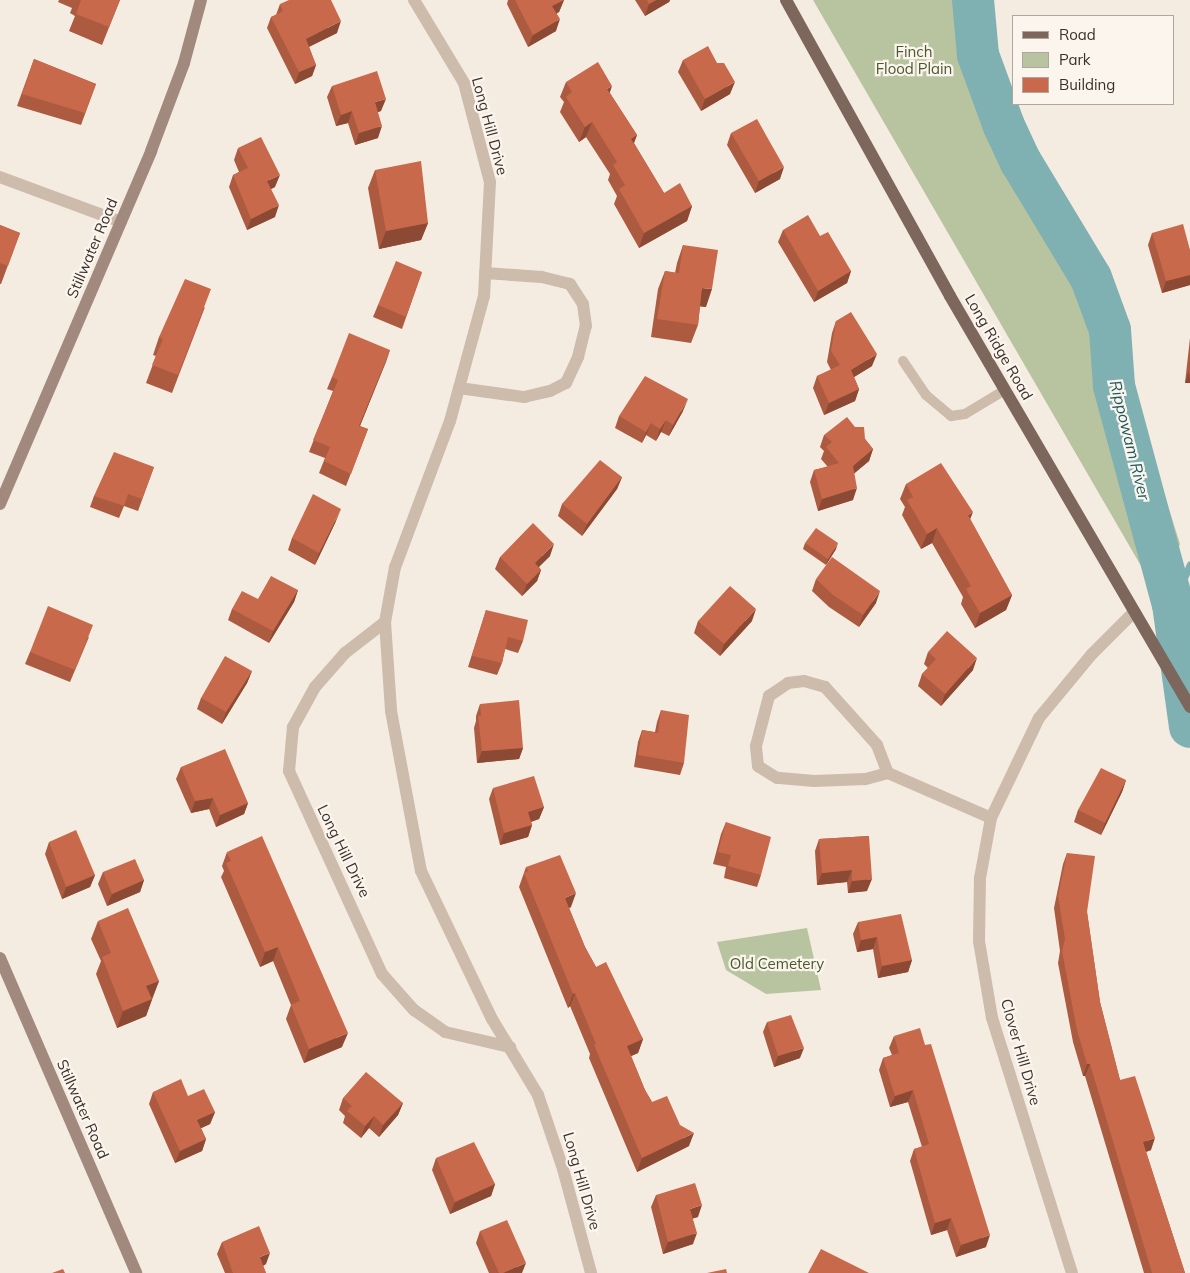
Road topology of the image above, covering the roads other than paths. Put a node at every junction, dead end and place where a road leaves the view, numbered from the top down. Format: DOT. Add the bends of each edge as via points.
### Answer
graph roads {
  1 [pos="201,0"];
  2 [pos="414,0"];
  3 [pos="786,0"];
  4 [pos="0,176"];
  5 [pos="121,222"];
  6 [pos="485,273"];
  7 [pos="903,361"];
  8 [pos="459,388"];
  9 [pos="1005,390"];
  10 [pos="0,504"];
  11 [pos="1134,612"];
  12 [pos="385,622"];
  13 [pos="1190,707"];
  14 [pos="888,773"];
  15 [pos="991,818"];
  16 [pos="0,958"];
  17 [pos="510,1047"];
  18 [pos="136,1273"];
  19 [pos="591,1273"];
  20 [pos="1072,1273"];
  1 -- 5 [label="main road, Stillwater Road" via="184,63"];
  2 -- 6 [label="street, Long Hill Drive" via="467,92 490,182"];
  3 -- 9 [label="main road, Long Ridge Road"];
  4 -- 5 [label="street"];
  5 -- 10 [label="main road, Stillwater Road"];
  6 -- 8 [label="street, Long Hill Drive" via="484,296"];
  6 -- 8 [label="street" via="541,277 570,284 583,304 586,326 578,357 566,383 550,391 524,397"];
  7 -- 9 [label="lane" via="926,395 951,416 966,414"];
  8 -- 12 [label="street, Long Hill Drive" via="395,567"];
  9 -- 11 [label="main road, Long Ridge Road"];
  11 -- 13 [label="main road, Long Ridge Road"];
  11 -- 15 [label="street, Clover Hill Drive" via="1092,654 1039,718"];
  12 -- 17 [label="street, Long Hill Drive" via="391,711 421,872 492,1019"];
  12 -- 17 [label="street, Long Hill Drive" via="346,654 316,688 293,727 289,770 382,974 414,1010 445,1032"];
  14 -- 14 [label="street" via="877,745 825,688 804,681 788,684 769,696 756,746 758,766 777,778 814,781 865,779"];
  14 -- 15 [label="street"];
  15 -- 20 [label="street, Clover Hill Drive" via="980,878 979,941 992,1018"];
  16 -- 18 [label="main road, Stillwater Road"];
  17 -- 19 [label="street, Long Hill Drive" via="538,1095 563,1169"];
}
